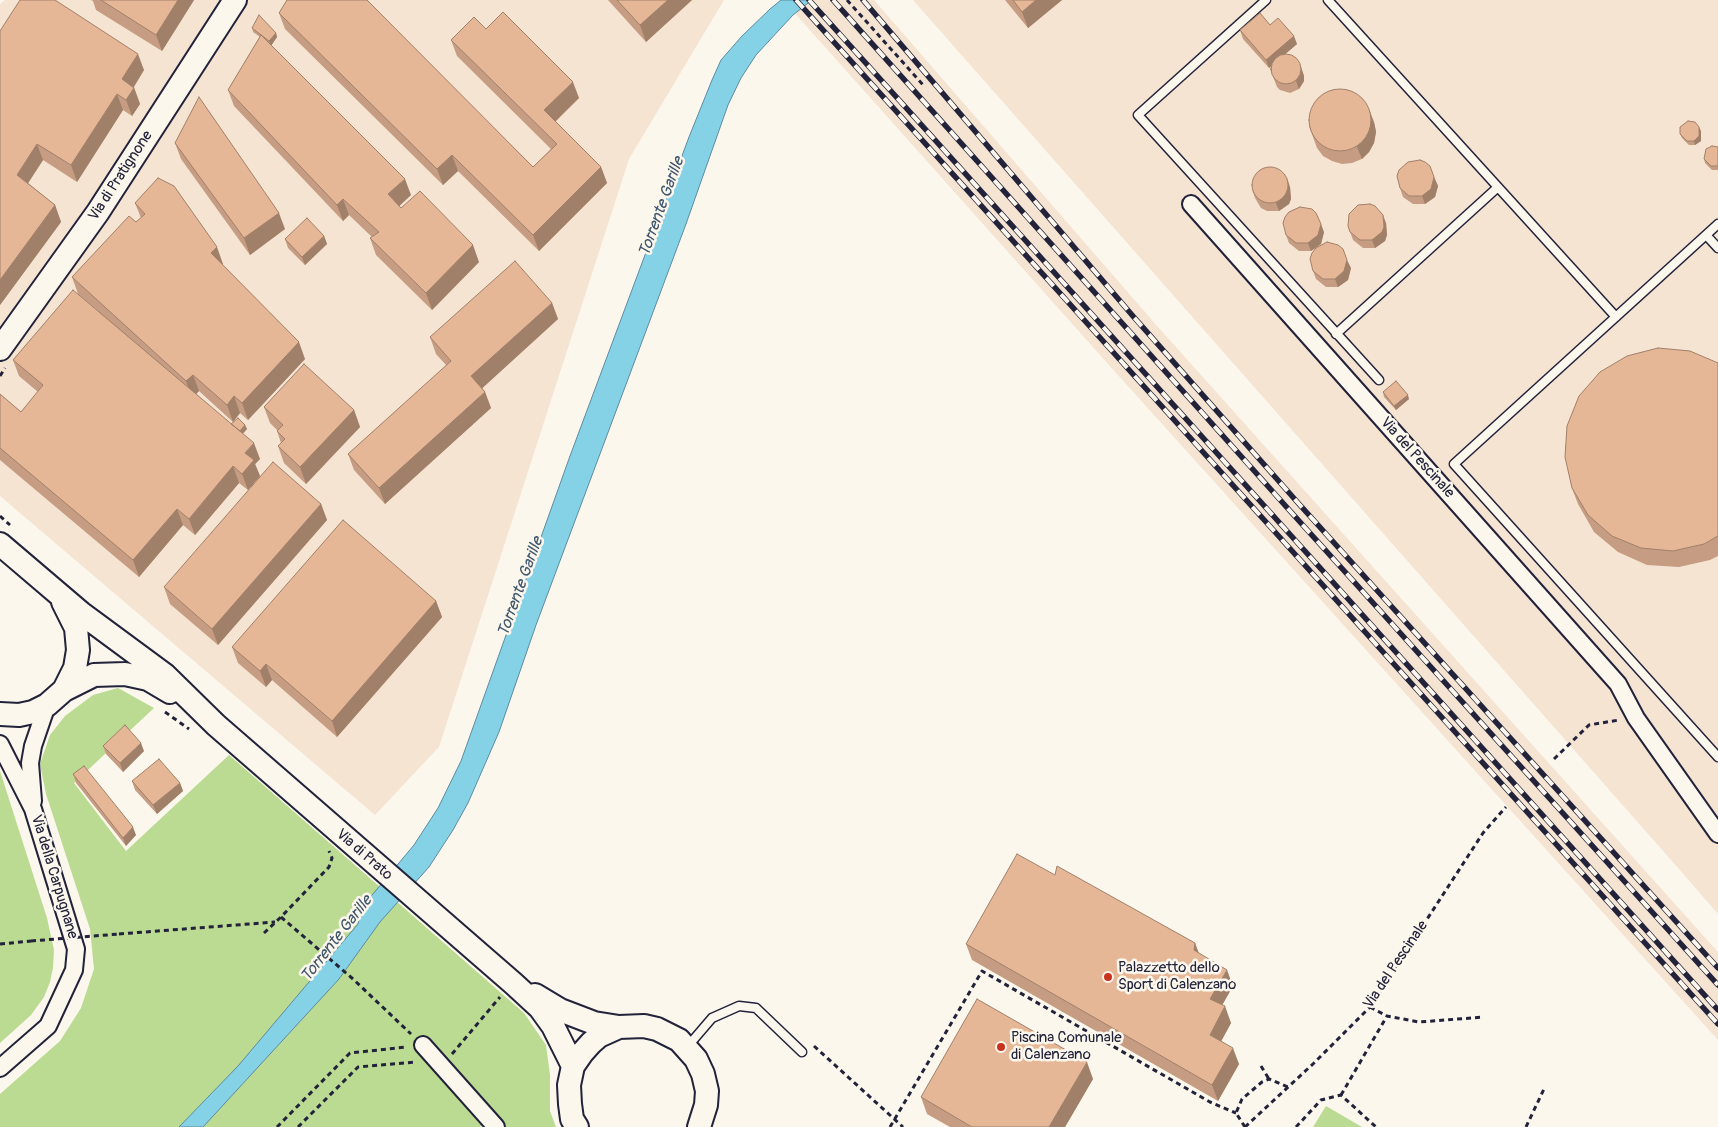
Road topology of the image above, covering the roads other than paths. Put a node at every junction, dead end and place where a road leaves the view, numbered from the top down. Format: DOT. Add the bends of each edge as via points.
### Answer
graph roads {
  1 [pos="235,0"];
  2 [pos="1266,0"];
  3 [pos="1328,0"];
  4 [pos="1498,187"];
  5 [pos="1191,204"];
  6 [pos="1718,224"];
  7 [pos="1706,235"];
  8 [pos="1718,248"];
  9 [pos="1616,317"];
  10 [pos="1336,334"];
  11 [pos="0,349"];
  12 [pos="1379,380"];
  13 [pos="0,544"];
  14 [pos="57,593"];
  15 [pos="64,690"];
  16 [pos="47,705"];
  17 [pos="0,714"];
  18 [pos="206,730"];
  19 [pos="0,744"];
  20 [pos="1718,757"];
  21 [pos="34,808"];
  22 [pos="1718,834"];
  23 [pos="507,990"];
  24 [pos="619,1027"];
  25 [pos="423,1045"];
  26 [pos="687,1047"];
  27 [pos="802,1052"];
  28 [pos="573,1066"];
  29 [pos="0,1068"];
  30 [pos="706,1105"];
  31 [pos="496,1127"];
  32 [pos="577,1127"];
  33 [pos="699,1127"];
  34 [pos="716,1127"];
  1 -- 11 [label="main road, Via di Pratignone" via="98,212"];
  2 -- 10 [label="lane" via="1138,116"];
  3 -- 4 [label="lane"];
  4 -- 9 [label="lane"];
  4 -- 10 [label="lane"];
  5 -- 22 [label="street, Via del Pescinale" via="1618,684 1636,718"];
  6 -- 7 [label="lane"];
  7 -- 8 [label="lane"];
  7 -- 9 [label="lane"];
  9 -- 20 [label="lane" via="1454,464"];
  10 -- 12 [label="lane"];
  13 -- 14 [label="main road, Via di Prato"];
  14 -- 15 [label="main road, Via di Prato" via="76,628 78,650 75,668"];
  14 -- 18 [label="main road, Via di Prato" via="166,675"];
  15 -- 16 [label="main road, Via di Prato"];
  15 -- 18 [label="main road, Via di Prato" via="94,676 125,674 148,679 162,687"];
  16 -- 17 [label="main road, Via di Prato" via="19,715"];
  16 -- 21 [label="street, Via della Carpugnane" via="30,763"];
  18 -- 23 [label="main road, Via di Prato" via="331,839 446,924"];
  19 -- 21 [label="street, Via della Carpugnane"];
  21 -- 29 [label="street, Via della Carpugnane" via="76,949 74,970 48,1026"];
  23 -- 24 [label="main road, Via di Prato" via="594,1023"];
  23 -- 28 [label="main road, Via di Prato" via="540,1008"];
  24 -- 26 [label="main road, Via di Prato" via="657,1029"];
  24 -- 28 [label="main road, Via di Prato" via="599,1036"];
  25 -- 31 [label="street"];
  26 -- 27 [label="lane" via="712,1018 739,1006 756,1008"];
  26 -- 30 [label="main road, Via di Prato" via="704,1074"];
  28 -- 32 [label="main road, Via di Prato" via="570,1104"];
  30 -- 33 [label="main road, Via di Prato"];
  30 -- 34 [label="main road, Via di Prato"];
}
